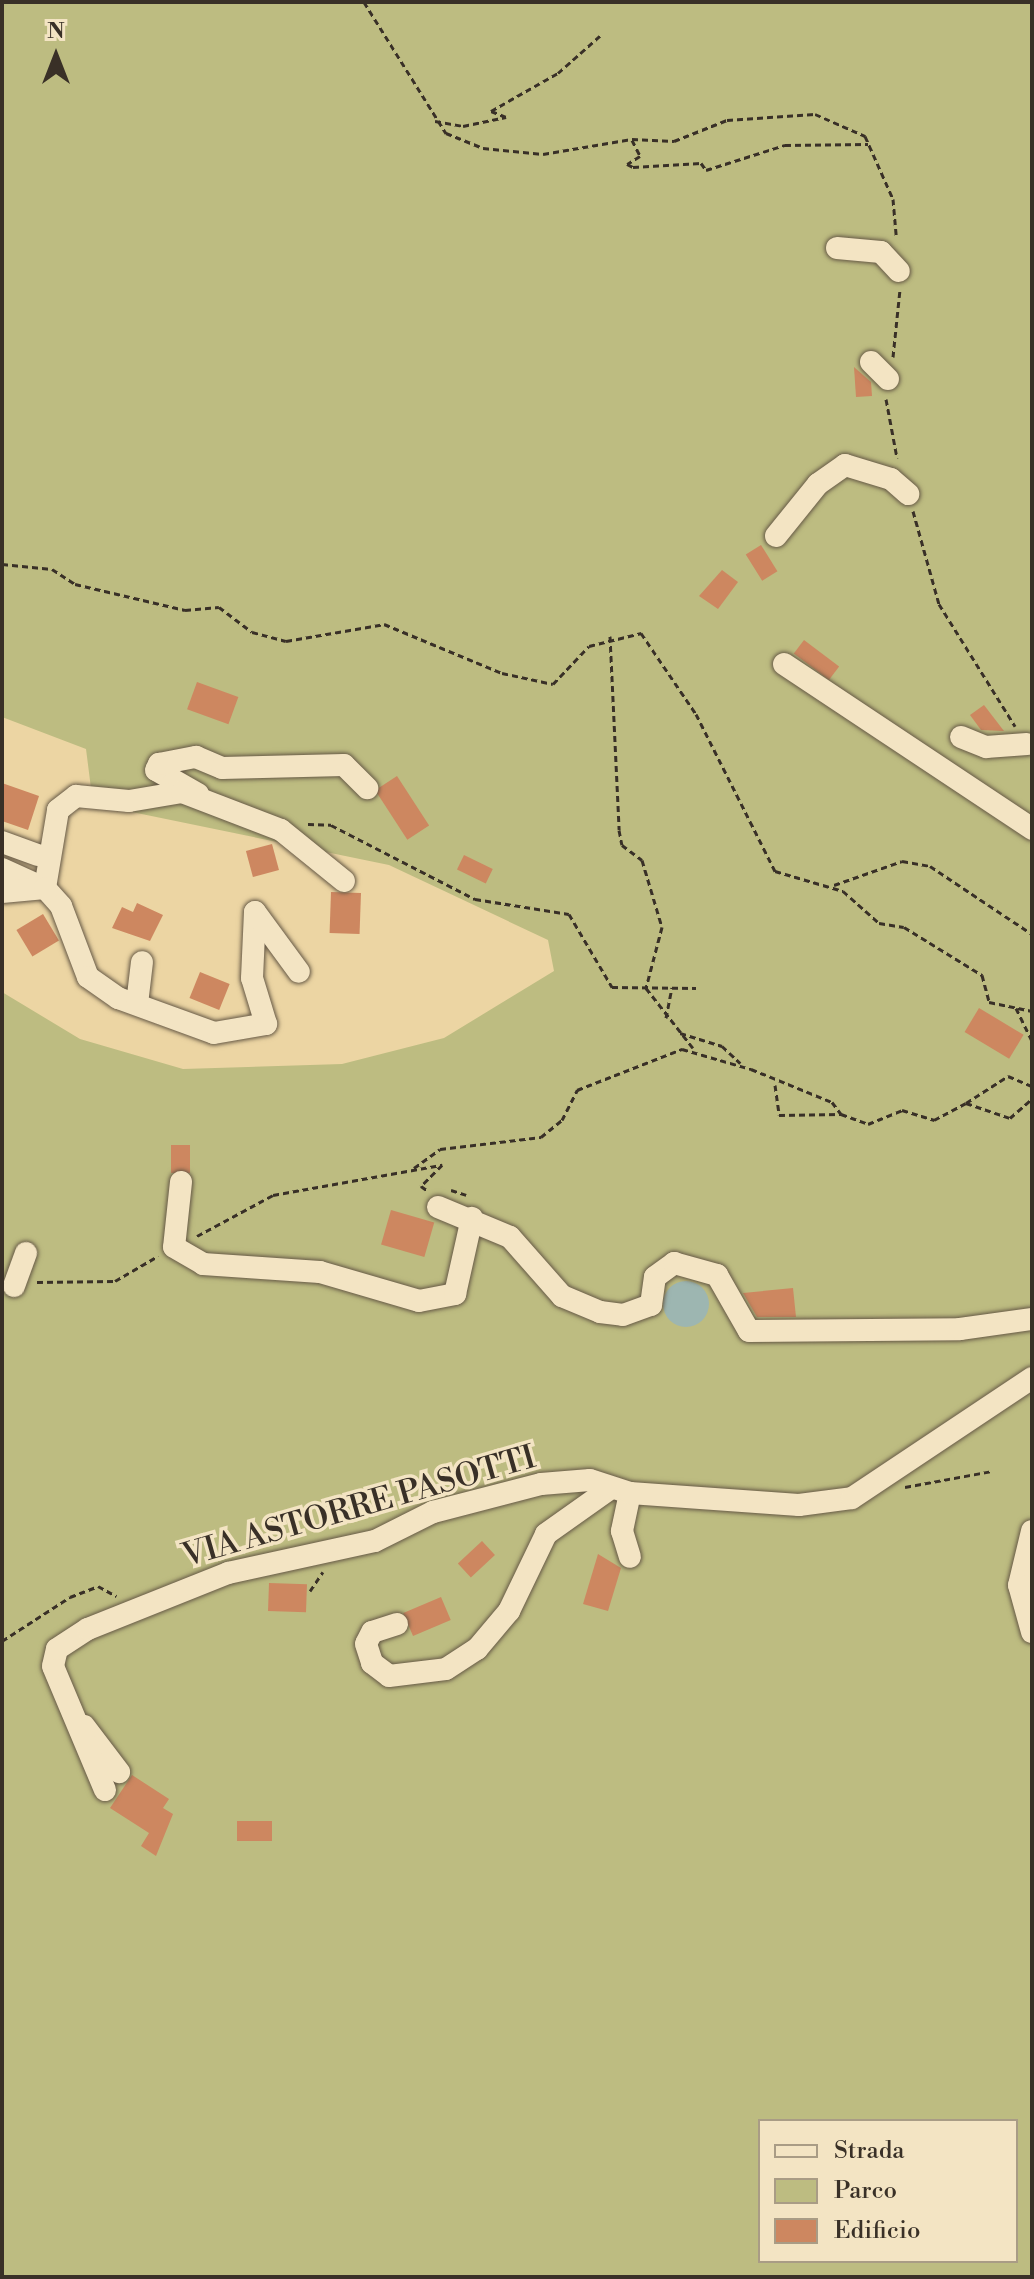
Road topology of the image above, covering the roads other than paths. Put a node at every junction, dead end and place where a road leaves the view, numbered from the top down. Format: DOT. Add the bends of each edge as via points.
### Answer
graph roads {
  1 [pos="837,248"];
  2 [pos="899,271"];
  3 [pos="871,362"];
  4 [pos="888,379"];
  5 [pos="908,494"];
  6 [pos="776,536"];
  7 [pos="784,664"];
  8 [pos="961,737"];
  9 [pos="1027,744"];
  10 [pos="367,788"];
  11 [pos="204,802"];
  12 [pos="1032,829"];
  13 [pos="2,842"];
  14 [pos="38,855"];
  15 [pos="2,869"];
  16 [pos="344,881"];
  17 [pos="45,888"];
  18 [pos="2,892"];
  19 [pos="142,962"];
  20 [pos="299,972"];
  21 [pos="137,1004"];
  22 [pos="181,1182"];
  23 [pos="438,1207"];
  24 [pos="474,1209"];
  25 [pos="26,1253"];
  26 [pos="14,1286"];
  27 [pos="1032,1319"];
  28 [pos="1032,1378"];
  29 [pos="620,1490"];
  30 [pos="1032,1531"];
  31 [pos="630,1557"];
  32 [pos="397,1624"];
  33 [pos="1032,1632"];
  34 [pos="112,1781"];
  1 -- 2 [label="street" via="881,252"];
  3 -- 4 [label="street"];
  5 -- 6 [label="street" via="891,479 845,465 818,484"];
  7 -- 12 [label="street"];
  8 -- 9 [label="street" via="986,747"];
  10 -- 11 [label="street" via="344,765 222,768 196,757 159,764 156,770 191,786"];
  11 -- 16 [label="street" via="294,831"];
  11 -- 17 [label="street" via="182,792 129,801 76,796 58,810"];
  13 -- 14 [label="street"];
  15 -- 17 [label="street"];
  17 -- 18 [label="street"];
  17 -- 21 [label="street" via="61,906 88,977"];
  19 -- 21 [label="street"];
  20 -- 21 [label="street" via="255,912 252,978 266,1024 214,1033"];
  22 -- 24 [label="street" via="174,1247 203,1264 320,1272 419,1301 455,1294"];
  23 -- 24 [label="street"];
  24 -- 27 [label="street" via="531,1254 562,1296 600,1312 623,1315 651,1305 655,1277 674,1263 717,1275 749,1331 960,1329"];
  25 -- 26 [label="street"];
  28 -- 29 [label="street, VIA ASTORRE PASOTTI" via="852,1498 799,1505"];
  29 -- 31 [label="street" via="622,1531"];
  29 -- 32 [label="street" via="546,1534 509,1611 477,1649 446,1669 402,1677 372,1663 366,1644 372,1632"];
  29 -- 34 [label="street, VIA ASTORRE PASOTTI" via="590,1480 541,1484 433,1512 375,1541 228,1573 136,1604 57,1649 55,1683"];
  30 -- 33 [label="street" via="1019,1585"];
}
